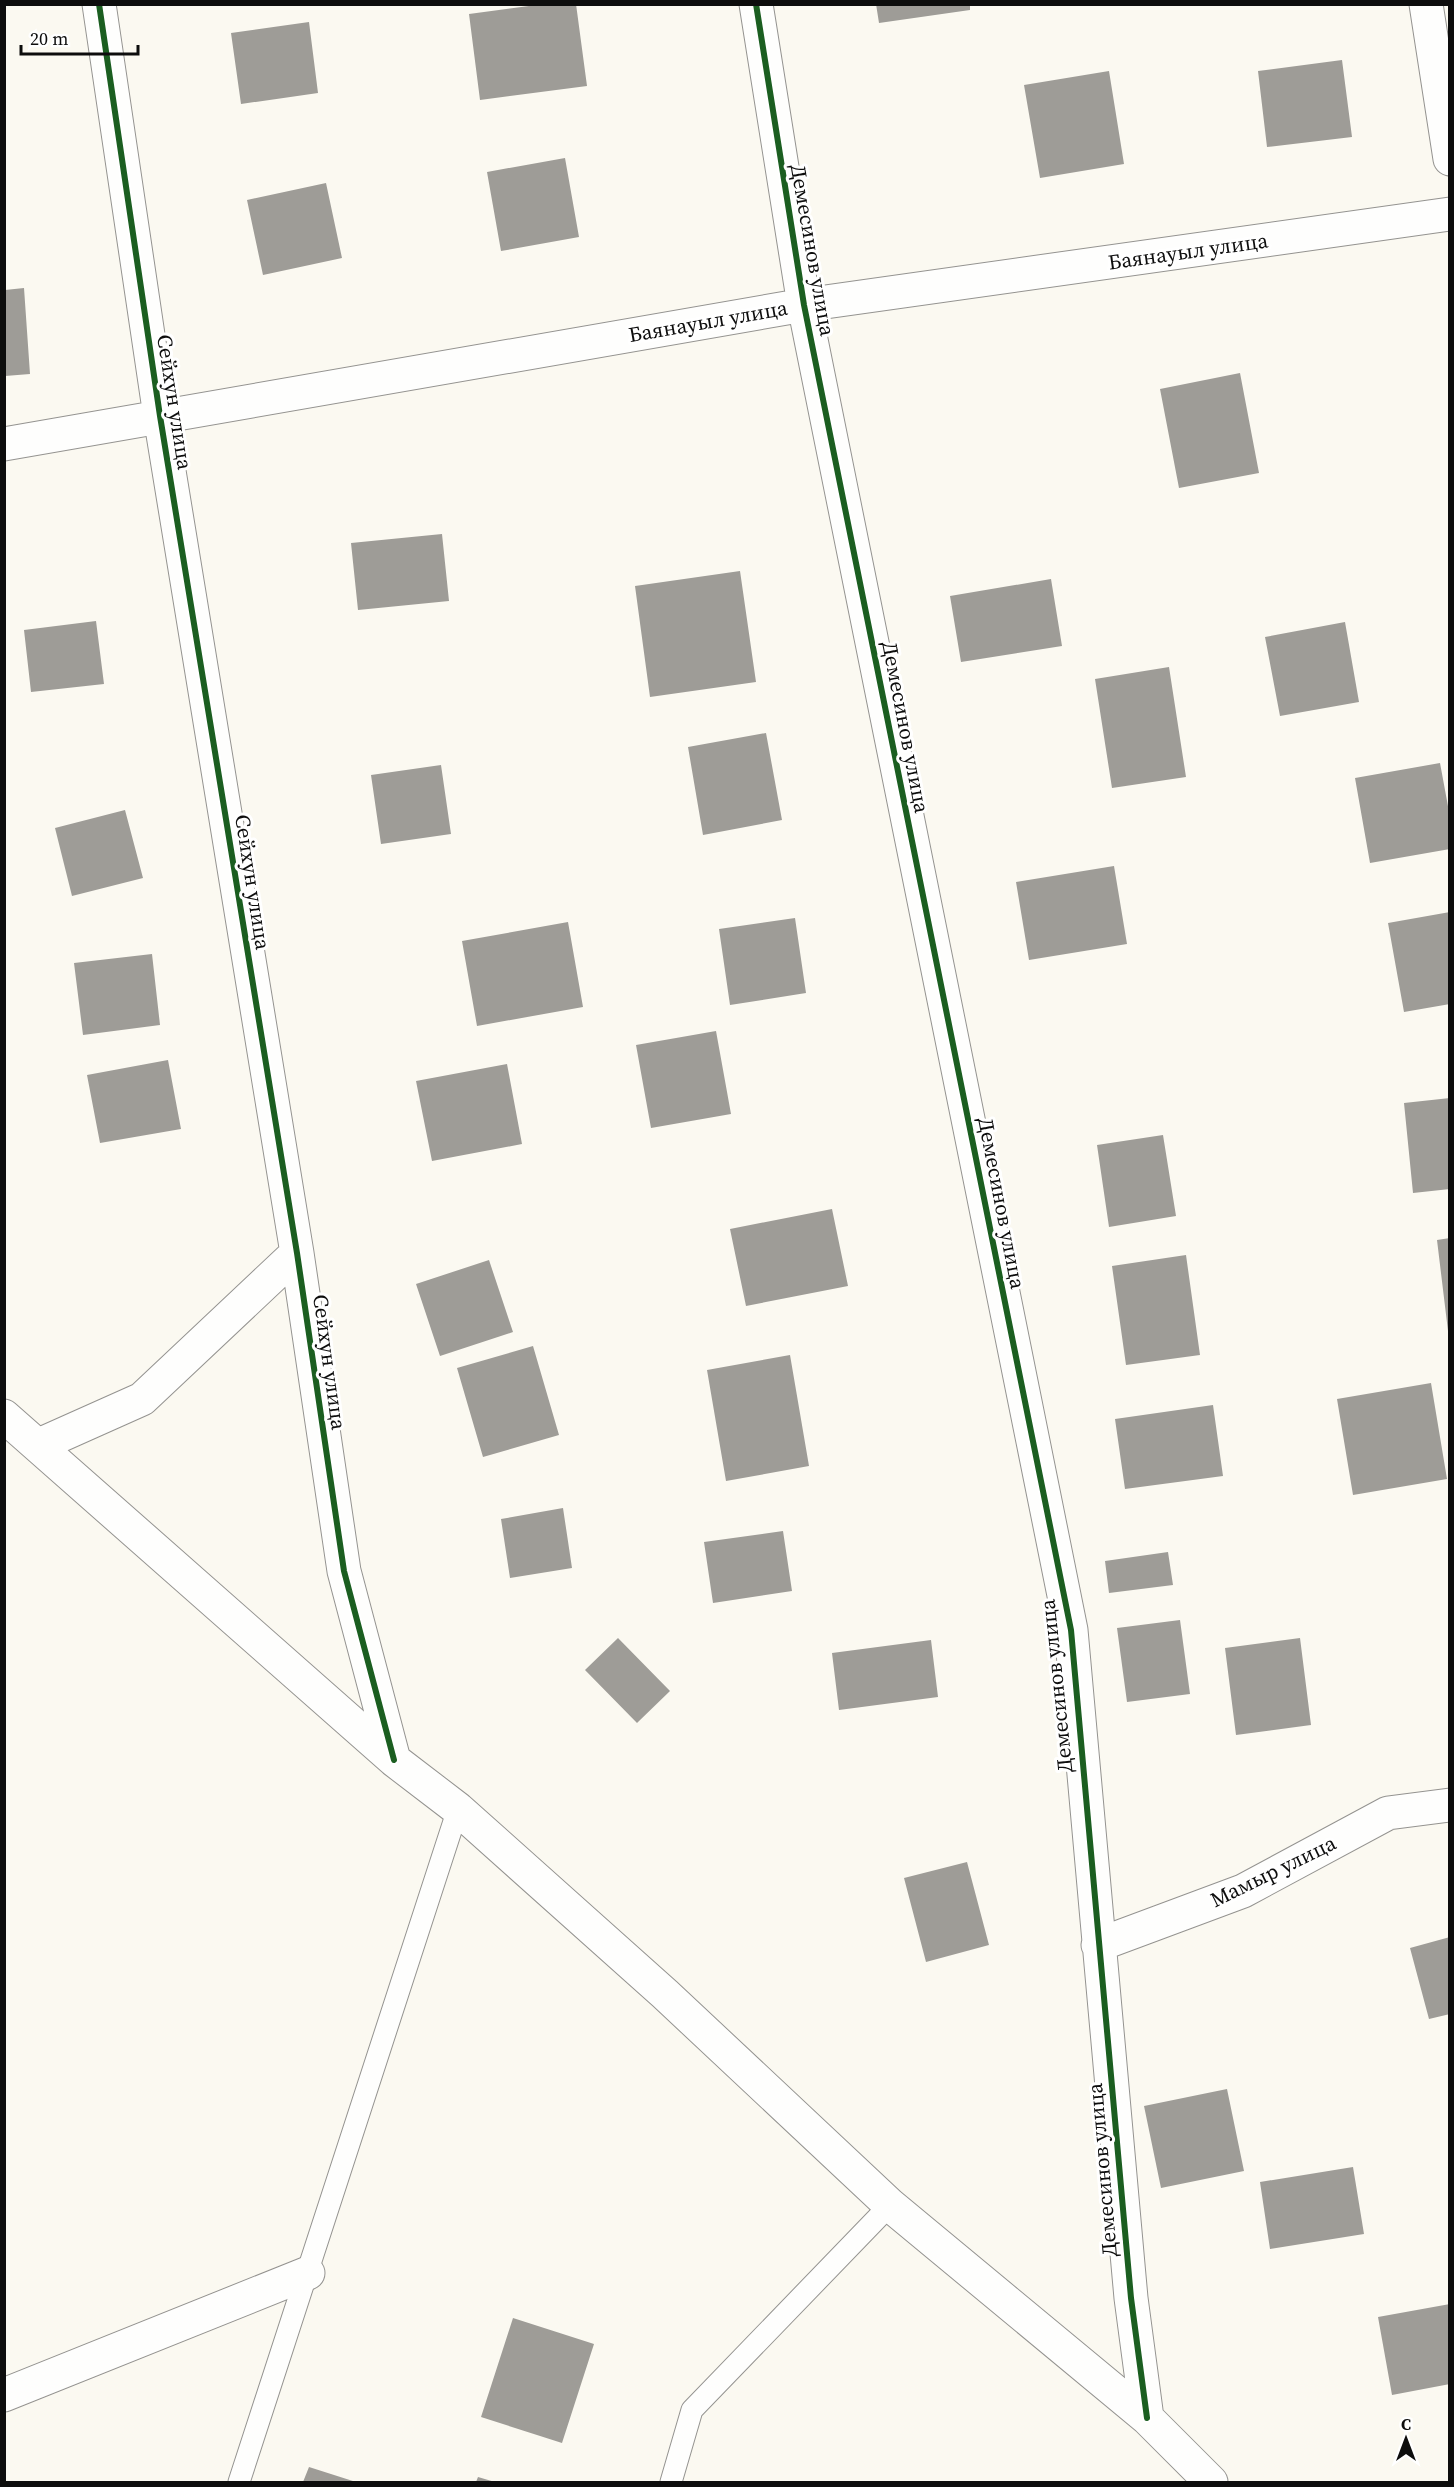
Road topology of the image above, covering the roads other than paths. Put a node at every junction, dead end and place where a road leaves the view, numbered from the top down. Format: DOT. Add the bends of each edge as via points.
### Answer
graph roads {
  1 [pos="99,4"];
  2 [pos="756,4"];
  3 [pos="1426,4"];
  4 [pos="1449,159"];
  5 [pos="1449,214"];
  6 [pos="804,305"];
  7 [pos="160,416"];
  8 [pos="4,444"];
  9 [pos="297,1254"];
  10 [pos="4,1416"];
  11 [pos="39,1445"];
  12 [pos="394,1761"];
  13 [pos="1449,1805"];
  14 [pos="458,1809"];
  15 [pos="1098,1945"];
  16 [pos="890,2205"];
  17 [pos="308,2273"];
  18 [pos="4,2395"];
  19 [pos="1148,2418"];
  20 [pos="239,2482"];
  21 [pos="671,2482"];
  22 [pos="1211,2482"];
  1 -- 7 [label="street, Сейхун улица"];
  2 -- 6 [label="street, Демесинов улица"];
  3 -- 4 [label="street"];
  5 -- 6 [label="street, Баянауыл улица"];
  6 -- 7 [label="street, Баянауыл улица"];
  6 -- 15 [label="street, Демесинов улица" via="1071,1630"];
  7 -- 8 [label="street, Баянауыл улица"];
  7 -- 9 [label="street, Сейхун улица"];
  9 -- 11 [label="street" via="142,1399"];
  9 -- 12 [label="street, Сейхун улица" via="344,1571"];
  10 -- 11 [label="street"];
  11 -- 12 [label="street"];
  12 -- 14 [label="street"];
  13 -- 15 [label="street, Мамыр улица" via="1388,1813 1243,1890"];
  14 -- 16 [label="street" via="665,1994"];
  14 -- 17 [label="lane"];
  15 -- 19 [label="street, Демесинов улица" via="1131,2298"];
  16 -- 19 [label="street"];
  16 -- 21 [label="lane" via="692,2410"];
  17 -- 18 [label="street"];
  17 -- 20 [label="lane"];
  19 -- 22 [label="street"];
}
